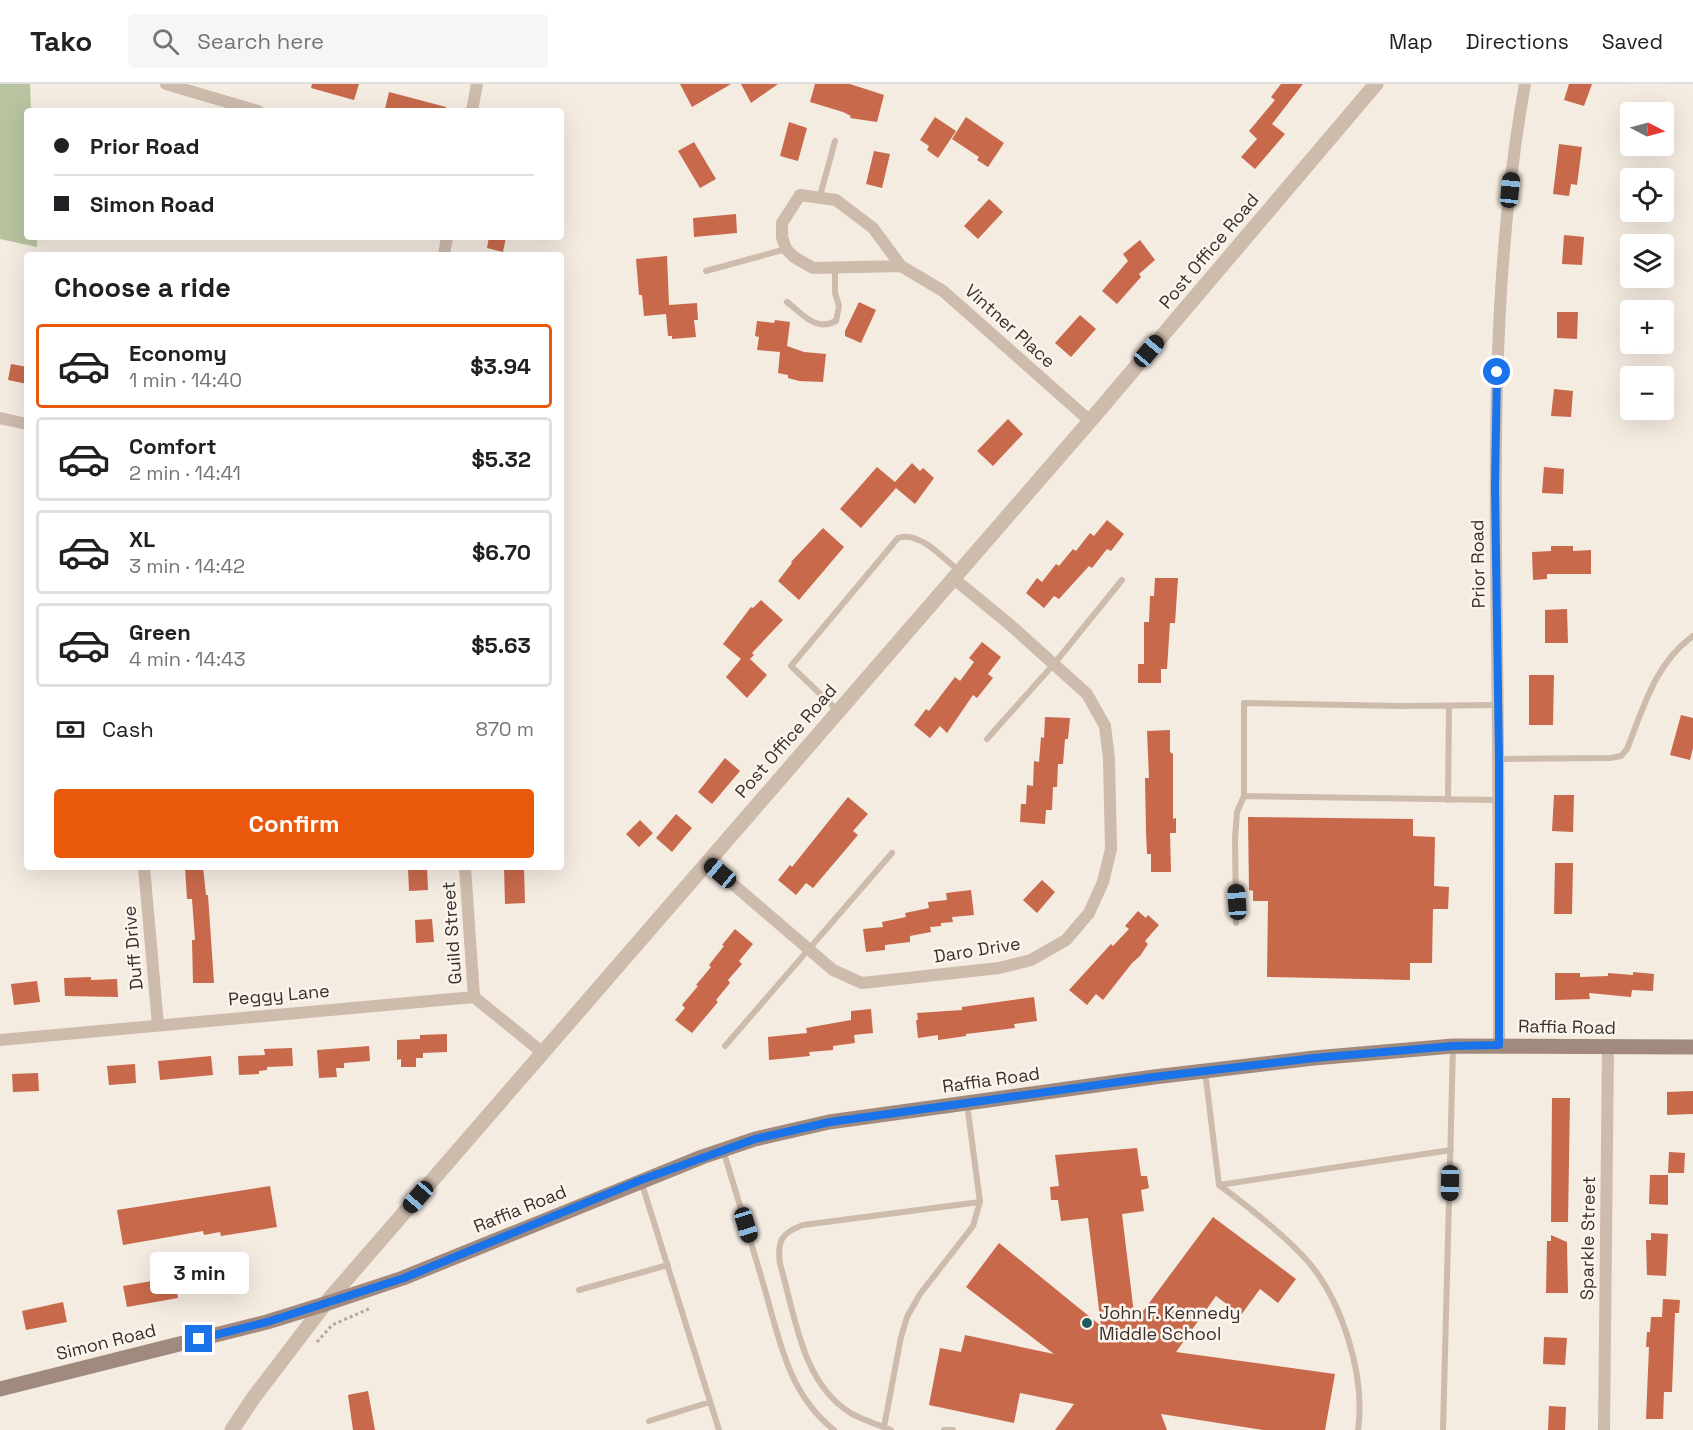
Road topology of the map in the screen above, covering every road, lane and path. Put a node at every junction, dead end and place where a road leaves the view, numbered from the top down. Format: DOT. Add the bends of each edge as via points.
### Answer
graph roads {
  1 [pos="166,84"];
  2 [pos="477,84"];
  3 [pos="1377,84"];
  4 [pos="1525,84"];
  5 [pos="248,108"];
  6 [pos="473,108"];
  7 [pos="835,141"];
  8 [pos="819,196"];
  9 [pos="786,249"];
  10 [pos="901,266"];
  11 [pos="835,268"];
  12 [pos="706,271"];
  13 [pos="788,302"];
  14 [pos="0,418"];
  15 [pos="1090,421"];
  16 [pos="24,423"];
  17 [pos="957,575"];
  18 [pos="1122,580"];
  19 [pos="1693,636"];
  20 [pos="1054,664"];
  21 [pos="1498,705"];
  22 [pos="1449,706"];
  23 [pos="838,711"];
  24 [pos="987,739"];
  25 [pos="1499,759"];
  26 [pos="1244,796"];
  27 [pos="1448,800"];
  28 [pos="1499,800"];
  29 [pos="892,853"];
  30 [pos="707,862"];
  31 [pos="144,870"];
  32 [pos="465,870"];
  33 [pos="1236,923"];
  34 [pos="809,950"];
  35 [pos="474,997"];
  36 [pos="158,1025"];
  37 [pos="0,1040"];
  38 [pos="1499,1045"];
  39 [pos="725,1046"];
  40 [pos="1453,1046"];
  41 [pos="1608,1047"];
  42 [pos="1693,1047"];
  43 [pos="543,1053"];
  44 [pos="1205,1071"];
  45 [pos="967,1103"];
  46 [pos="723,1150"];
  47 [pos="1451,1150"];
  48 [pos="641,1180"];
  49 [pos="1219,1185"];
  50 [pos="980,1202"];
  51 [pos="668,1265"];
  52 [pos="579,1290"];
  53 [pos="325,1304"];
  54 [pos="371,1308"];
  55 [pos="314,1346"];
  56 [pos="0,1389"];
  57 [pos="710,1402"];
  58 [pos="649,1420"];
  59 [pos="884,1426"];
  60 [pos="232,1430"];
  61 [pos="719,1430"];
  62 [pos="834,1430"];
  63 [pos="891,1430"];
  64 [pos="944,1430"];
  65 [pos="952,1430"];
  66 [pos="1358,1430"];
  67 [pos="1443,1430"];
  68 [pos="1604,1430"];
  1 -- 5 [label="street"];
  2 -- 6 [label="street"];
  3 -- 15 [label="street, Post Office Road"];
  4 -- 21 [label="street, Prior Road" via="1506,228 1497,372"];
  7 -- 8 [label="lane"];
  8 -- 9 [label="street" via="800,195 782,223"];
  8 -- 10 [label="street, Vintner Place" via="836,200 873,228"];
  9 -- 11 [label="street" via="813,268"];
  9 -- 12 [label="lane"];
  10 -- 11 [label="street"];
  10 -- 15 [label="street, Vintner Place" via="944,291"];
  11 -- 13 [label="lane" via="839,306 836,321 816,325"];
  14 -- 16 [label="street"];
  15 -- 17 [label="street, Post Office Road"];
  17 -- 20 [label="street, Daro Drive"];
  17 -- 23 [label="street, Post Office Road"];
  17 -- 23 [label="lane" via="915,538 898,538 791,666"];
  18 -- 20 [label="lane"];
  19 -- 25 [label="lane" via="1674,652 1656,679 1627,749 1620,756"];
  20 -- 24 [label="lane"];
  20 -- 34 [label="street, Daro Drive" via="1087,694 1105,726 1109,759 1111,849 1103,882 1089,913 1066,940 1031,960 999,968 862,983 833,970"];
  21 -- 22 [label="lane"];
  21 -- 25 [label="street, Prior Road"];
  22 -- 26 [label="lane" via="1244,703"];
  22 -- 27 [label="lane"];
  23 -- 30 [label="street, Post Office Road"];
  25 -- 28 [label="street, Prior Road"];
  26 -- 27 [label="lane"];
  26 -- 33 [label="lane" via="1235,832"];
  27 -- 28 [label="lane"];
  28 -- 38 [label="street, Prior Road"];
  29 -- 34 [label="lane"];
  30 -- 34 [label="street, Daro Drive"];
  30 -- 43 [label="street, Post Office Road"];
  31 -- 36 [label="street, Duff Drive"];
  32 -- 35 [label="street, Guild Street"];
  34 -- 39 [label="lane"];
  35 -- 36 [label="street, Peggy Lane"];
  35 -- 43 [label="street"];
  36 -- 37 [label="street, Peggy Lane"];
  38 -- 40 [label="main road, Raffia Road"];
  38 -- 41 [label="main road, Raffia Road"];
  40 -- 44 [label="main road, Raffia Road"];
  40 -- 47 [label="lane"];
  41 -- 42 [label="main road, Raffia Road"];
  41 -- 68 [label="street, Sparkle Street"];
  43 -- 53 [label="street, Post Office Road"];
  44 -- 45 [label="main road, Raffia Road"];
  44 -- 49 [label="lane"];
  45 -- 46 [label="main road, Raffia Road" via="830,1122"];
  45 -- 50 [label="lane"];
  46 -- 48 [label="main road, Raffia Road"];
  46 -- 62 [label="lane" via="781,1352 797,1388 820,1419"];
  47 -- 49 [label="lane"];
  47 -- 67 [label="lane"];
  48 -- 51 [label="lane"];
  48 -- 53 [label="main road, Raffia Road" via="404,1278"];
  49 -- 66 [label="lane" via="1266,1220 1305,1257 1330,1296 1353,1353"];
  50 -- 59 [label="lane" via="973,1226 907,1317"];
  50 -- 59 [label="lane" via="803,1226 782,1237 778,1249 780,1264 810,1366 849,1412"];
  51 -- 52 [label="lane"];
  51 -- 57 [label="lane"];
  53 -- 56 [label="main road, Simon Road"];
  53 -- 60 [label="street, Post Office Road"];
  54 -- 55 [label="path" via="332,1325"];
  57 -- 58 [label="lane"];
  57 -- 61 [label="lane"];
  59 -- 63 [label="lane"];
  64 -- 65 [label="lane"];
}
